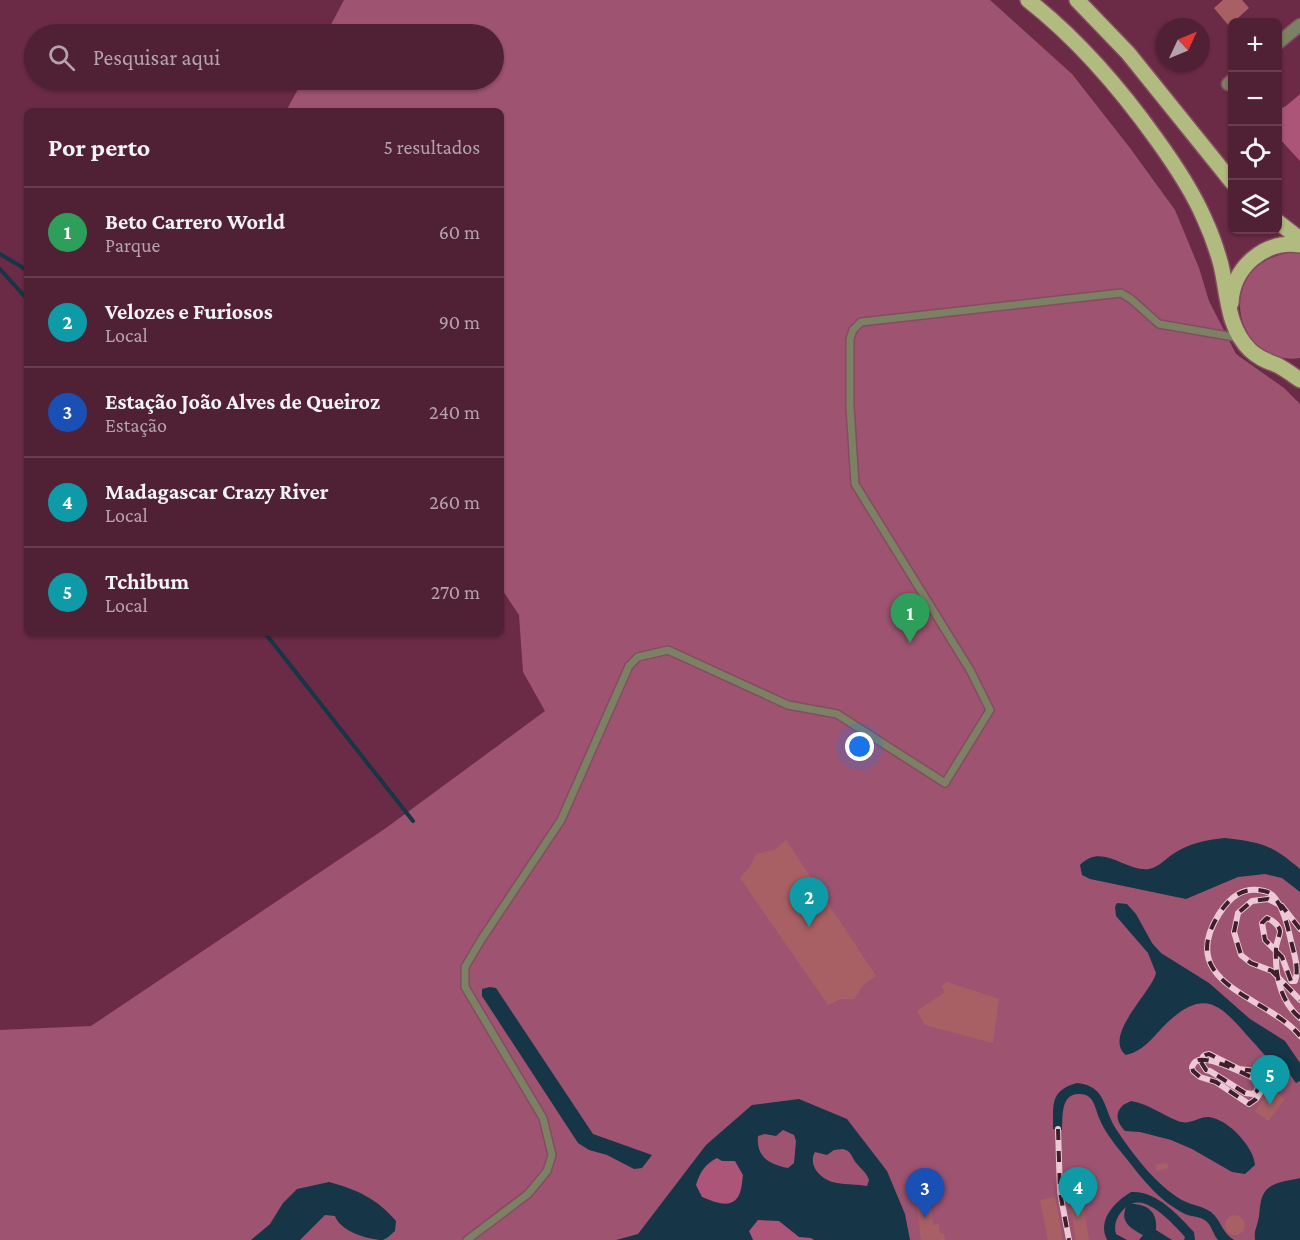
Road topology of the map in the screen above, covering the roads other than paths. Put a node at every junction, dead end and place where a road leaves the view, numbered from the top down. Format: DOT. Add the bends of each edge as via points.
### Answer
graph roads {
  1 [pos="1028,0"];
  2 [pos="1077,0"];
  3 [pos="1300,25"];
  4 [pos="1282,40"];
  5 [pos="1231,180"];
  6 [pos="1282,225"];
  7 [pos="1300,238"];
  8 [pos="1300,244"];
  9 [pos="1231,312"];
  10 [pos="1240,338"];
  11 [pos="1279,366"];
  12 [pos="1300,367"];
  13 [pos="1300,380"];
  14 [pos="467,1240"];
  1 -- 9 [label="main road" via="1073,38 1105,73 1177,167 1204,218 1221,264"];
  2 -- 5 [label="main road" via="1128,53"];
  3 -- 4 [label="street"];
  6 -- 7 [label="main road"];
  8 -- 9 [label="main road" via="1270,247 1253,258 1239,273 1232,291"];
  9 -- 10 [label="main road"];
  10 -- 11 [label="main road" via="1250,351"];
  10 -- 14 [label="lane" via="1159,324 1121,293 861,322 853,330 850,406 855,484 970,670 990,710 945,783 837,714 788,705 668,650 638,657 629,666 561,820 465,967 465,987 543,1118 552,1155 547,1171 528,1194"];
  11 -- 12 [label="main road"];
  11 -- 13 [label="main road"];
}
